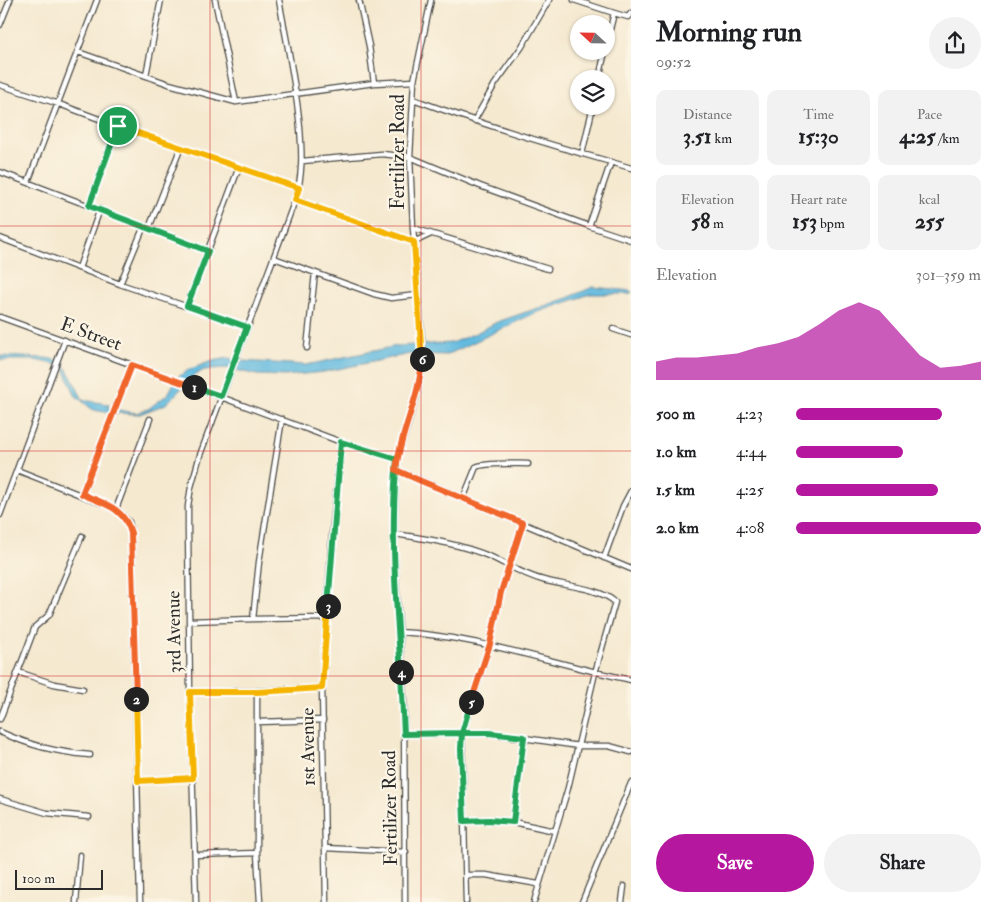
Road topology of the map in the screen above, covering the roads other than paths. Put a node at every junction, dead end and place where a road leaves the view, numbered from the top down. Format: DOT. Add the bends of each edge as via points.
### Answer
graph roads {
  1 [pos="10,0"];
  2 [pos="97,0"];
  3 [pos="161,0"];
  4 [pos="215,0"];
  5 [pos="279,0"];
  6 [pos="359,0"];
  7 [pos="432,0"];
  8 [pos="549,0"];
  9 [pos="574,0"];
  10 [pos="614,13"];
  11 [pos="630,16"];
  12 [pos="0,25"];
  13 [pos="78,52"];
  14 [pos="146,75"];
  15 [pos="414,81"];
  16 [pos="374,83"];
  17 [pos="0,85"];
  18 [pos="297,92"];
  19 [pos="413,99"];
  20 [pos="236,102"];
  21 [pos="59,104"];
  22 [pos="591,115"];
  23 [pos="474,121"];
  24 [pos="118,126"];
  25 [pos="181,147"];
  26 [pos="582,154"];
  27 [pos="410,157"];
  28 [pos="302,161"];
  29 [pos="611,162"];
  30 [pos="239,167"];
  31 [pos="631,168"];
  32 [pos="0,172"];
  33 [pos="28,182"];
  34 [pos="299,188"];
  35 [pos="295,200"];
  36 [pos="89,206"];
  37 [pos="100,209"];
  38 [pos="144,226"];
  39 [pos="589,226"];
  40 [pos="149,228"];
  41 [pos="413,228"];
  42 [pos="431,234"];
  43 [pos="0,238"];
  44 [pos="631,240"];
  45 [pos="414,242"];
  46 [pos="208,251"];
  47 [pos="274,258"];
  48 [pos="79,268"];
  49 [pos="548,269"];
  50 [pos="315,273"];
  51 [pos="120,284"];
  52 [pos="418,295"];
  53 [pos="187,306"];
  54 [pos="1,319"];
  55 [pos="247,327"];
  56 [pos="613,329"];
  57 [pos="631,335"];
  58 [pos="65,340"];
  59 [pos="307,348"];
  60 [pos="132,365"];
  61 [pos="221,396"];
  62 [pos="150,419"];
  63 [pos="282,419"];
  64 [pos="341,442"];
  65 [pos="397,459"];
  66 [pos="528,464"];
  67 [pos="17,470"];
  68 [pos="396,470"];
  69 [pos="631,491"];
  70 [pos="82,494"];
  71 [pos="463,499"];
  72 [pos="116,508"];
  73 [pos="0,515"];
  74 [pos="523,523"];
  75 [pos="394,534"];
  76 [pos="82,536"];
  77 [pos="604,558"];
  78 [pos="510,568"];
  79 [pos="631,569"];
  80 [pos="327,618"];
  81 [pos="253,619"];
  82 [pos="189,621"];
  83 [pos="398,632"];
  84 [pos="490,644"];
  85 [pos="18,672"];
  86 [pos="595,673"];
  87 [pos="631,680"];
  88 [pos="322,688"];
  89 [pos="83,689"];
  90 [pos="190,692"];
  91 [pos="257,692"];
  92 [pos="0,719"];
  93 [pos="323,720"];
  94 [pos="258,722"];
  95 [pos="0,732"];
  96 [pos="462,733"];
  97 [pos="404,734"];
  98 [pos="524,737"];
  99 [pos="579,746"];
  100 [pos="631,752"];
  101 [pos="90,755"];
  102 [pos="193,778"];
  103 [pos="138,781"];
  104 [pos="631,783"];
  105 [pos="0,799"];
  106 [pos="89,817"];
  107 [pos="464,821"];
  108 [pos="513,822"];
  109 [pos="555,831"];
  110 [pos="325,848"];
  111 [pos="257,852"];
  112 [pos="406,852"];
  113 [pos="80,855"];
  114 [pos="195,855"];
  115 [pos="466,875"];
  116 [pos="538,884"];
  117 [pos="624,886"];
  118 [pos="76,902"];
  119 [pos="140,902"];
  120 [pos="196,902"];
  121 [pos="260,902"];
  122 [pos="326,902"];
  123 [pos="405,902"];
  124 [pos="466,902"];
  125 [pos="534,902"];
  126 [pos="582,902"];
  127 [pos="622,902"];
  1 -- 12 [label="street"];
  2 -- 13 [label="street"];
  3 -- 14 [label="street"];
  4 -- 20 [label="street"];
  5 -- 18 [label="street, 3rd Avenue"];
  6 -- 16 [label="street"];
  7 -- 15 [label="street, Fertilizer Road"];
  8 -- 23 [label="street"];
  9 -- 10 [label="street"];
  10 -- 11 [label="street"];
  13 -- 14 [label="street"];
  13 -- 21 [label="street"];
  14 -- 20 [label="street"];
  15 -- 16 [label="street"];
  15 -- 19 [label="street, Fertilizer Road"];
  16 -- 18 [label="street"];
  17 -- 21 [label="street"];
  18 -- 20 [label="street"];
  18 -- 28 [label="street, 3rd Avenue"];
  19 -- 23 [label="street"];
  19 -- 27 [label="street, Fertilizer Road"];
  21 -- 24 [label="street"];
  21 -- 33 [label="street"];
  22 -- 26 [label="street"];
  23 -- 26 [label="street"];
  24 -- 25 [label="street"];
  24 -- 36 [label="street"];
  25 -- 30 [label="street"];
  25 -- 40 [label="street"];
  26 -- 29 [label="street"];
  27 -- 28 [label="street" via="382,154"];
  27 -- 39 [label="street"];
  27 -- 41 [label="street, Fertilizer Road"];
  28 -- 34 [label="street, 3rd Avenue"];
  29 -- 31 [label="street"];
  29 -- 39 [label="street"];
  30 -- 34 [label="street"];
  30 -- 46 [label="street"];
  32 -- 33 [label="street"];
  33 -- 36 [label="street"];
  34 -- 35 [label="street, 3rd Avenue"];
  35 -- 45 [label="street"];
  35 -- 47 [label="street, 3rd Avenue"];
  36 -- 37 [label="street"];
  37 -- 38 [label="street"];
  37 -- 48 [label="street"];
  38 -- 40 [label="street"];
  38 -- 51 [label="street"];
  39 -- 44 [label="street"];
  40 -- 46 [label="street"];
  41 -- 42 [label="street"];
  41 -- 45 [label="street, Fertilizer Road"];
  42 -- 45 [label="street"];
  42 -- 49 [label="street"];
  43 -- 48 [label="street"];
  45 -- 52 [label="street, Fertilizer Road"];
  46 -- 53 [label="street"];
  47 -- 50 [label="street"];
  47 -- 55 [label="street, 3rd Avenue"];
  48 -- 51 [label="street"];
  50 -- 52 [label="street" via="391,298"];
  50 -- 59 [label="street"];
  51 -- 53 [label="street"];
  52 -- 65 [label="street, Fertilizer Road" via="423,352 421,373"];
  53 -- 55 [label="street"];
  54 -- 58 [label="street, E Street"];
  55 -- 61 [label="street, 3rd Avenue"];
  56 -- 57 [label="street"];
  58 -- 60 [label="street, E Street"];
  58 -- 67 [label="street"];
  60 -- 61 [label="street, E Street"];
  60 -- 70 [label="street"];
  61 -- 63 [label="street, E Street"];
  61 -- 82 [label="street, 3rd Avenue" via="200,455 188,506"];
  62 -- 72 [label="street"];
  63 -- 64 [label="street, E Street"];
  63 -- 81 [label="street"];
  64 -- 65 [label="street, E Street"];
  64 -- 80 [label="street, 1st Avenue"];
  65 -- 68 [label="street, Fertilizer Road"];
  66 -- 71 [label="street" via="476,467"];
  67 -- 70 [label="street"];
  67 -- 73 [label="street"];
  68 -- 71 [label="street"];
  68 -- 75 [label="street, Fertilizer Road"];
  69 -- 77 [label="street"];
  70 -- 72 [label="street"];
  71 -- 74 [label="street"];
  72 -- 103 [label="street" via="128,522 131,533"];
  74 -- 77 [label="street"];
  74 -- 78 [label="street"];
  75 -- 78 [label="street" via="473,550"];
  75 -- 83 [label="street, Fertilizer Road"];
  76 -- 85 [label="street" via="49,615 35,627"];
  77 -- 79 [label="street"];
  78 -- 84 [label="street" via="501,592"];
  78 -- 86 [label="street" via="614,601 616,605"];
  80 -- 81 [label="street"];
  80 -- 88 [label="street, 1st Avenue"];
  81 -- 82 [label="street"];
  82 -- 90 [label="street, 3rd Avenue"];
  83 -- 84 [label="street" via="426,633"];
  83 -- 97 [label="street, Fertilizer Road"];
  84 -- 86 [label="street"];
  84 -- 96 [label="street"];
  85 -- 89 [label="street" via="54,684"];
  85 -- 92 [label="street"];
  86 -- 87 [label="street"];
  86 -- 99 [label="street"];
  88 -- 91 [label="street"];
  88 -- 93 [label="street, 1st Avenue"];
  90 -- 91 [label="street"];
  90 -- 102 [label="street, 3rd Avenue"];
  91 -- 94 [label="street"];
  93 -- 94 [label="street"];
  93 -- 110 [label="street, 1st Avenue"];
  94 -- 111 [label="street"];
  95 -- 101 [label="street" via="32,746"];
  96 -- 97 [label="street"];
  96 -- 98 [label="street"];
  96 -- 107 [label="street"];
  97 -- 112 [label="street, Fertilizer Road"];
  98 -- 99 [label="street"];
  98 -- 108 [label="street"];
  99 -- 100 [label="street" via="609,746"];
  99 -- 109 [label="street"];
  102 -- 103 [label="street"];
  102 -- 114 [label="street, 3rd Avenue"];
  103 -- 119 [label="street"];
  104 -- 126 [label="street"];
  105 -- 106 [label="street" via="47,813"];
  107 -- 108 [label="street"];
  107 -- 115 [label="street"];
  108 -- 109 [label="street"];
  109 -- 116 [label="street"];
  110 -- 112 [label="street"];
  110 -- 122 [label="street, 1st Avenue"];
  111 -- 114 [label="street"];
  111 -- 121 [label="street"];
  112 -- 123 [label="street, Fertilizer Road"];
  113 -- 118 [label="street"];
  114 -- 120 [label="street, 3rd Avenue"];
  115 -- 116 [label="street"];
  115 -- 124 [label="street"];
  116 -- 125 [label="street"];
  117 -- 127 [label="street"];
}
